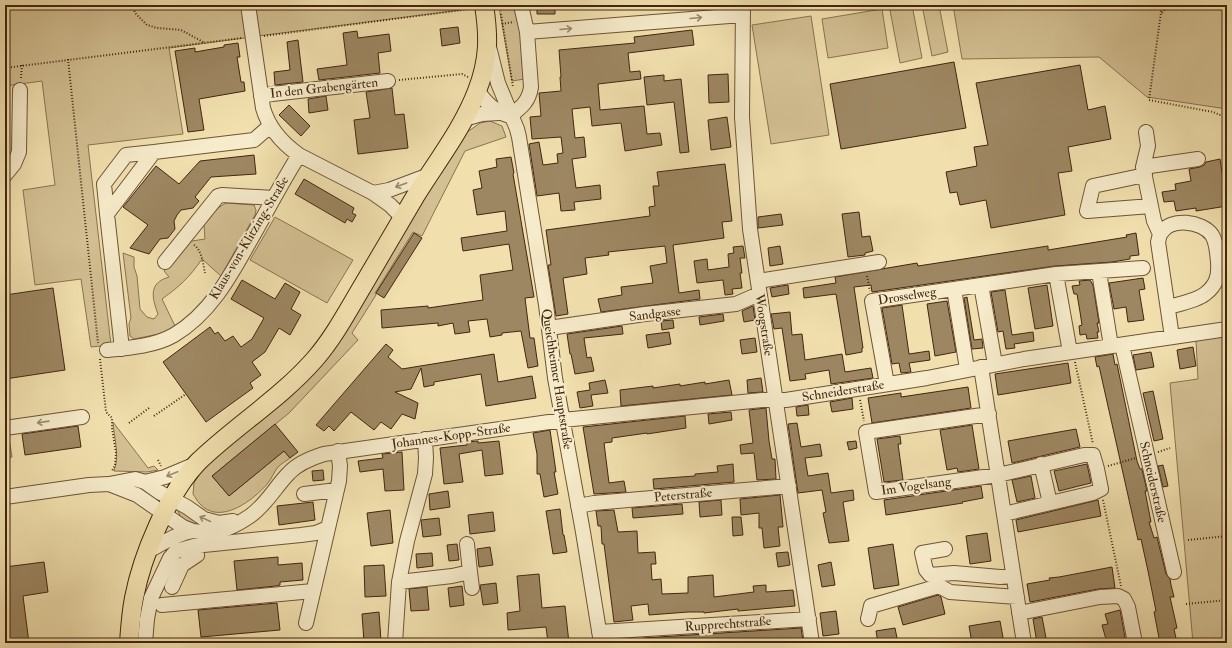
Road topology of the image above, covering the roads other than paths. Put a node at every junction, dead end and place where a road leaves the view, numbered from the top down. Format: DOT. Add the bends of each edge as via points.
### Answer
graph roads {
  1 [pos="248,5"];
  2 [pos="521,5"];
  3 [pos="484,7"];
  4 [pos="742,10"];
  5 [pos="527,32"];
  6 [pos="488,44"];
  7 [pos="388,81"];
  8 [pos="479,86"];
  9 [pos="20,90"];
  10 [pos="509,94"];
  11 [pos="261,96"];
  12 [pos="505,114"];
  13 [pos="464,119"];
  14 [pos="270,126"];
  15 [pos="1146,132"];
  16 [pos="154,152"];
  17 [pos="300,155"];
  18 [pos="1198,159"];
  19 [pos="1144,171"];
  20 [pos="5,175"];
  21 [pos="429,175"];
  22 [pos="373,193"];
  23 [pos="274,198"];
  24 [pos="1151,206"];
  25 [pos="107,214"];
  26 [pos="403,218"];
  27 [pos="1160,234"];
  28 [pos="165,262"];
  29 [pos="879,262"];
  30 [pos="1143,268"];
  31 [pos="1099,272"];
  32 [pos="1056,274"];
  33 [pos="982,285"];
  34 [pos="758,288"];
  35 [pos="954,289"];
  36 [pos="1168,307"];
  37 [pos="549,328"];
  38 [pos="1227,329"];
  39 [pos="1172,337"];
  40 [pos="1117,346"];
  41 [pos="122,349"];
  42 [pos="102,352"];
  43 [pos="1070,352"];
  44 [pos="988,365"];
  45 [pos="967,369"];
  46 [pos="887,384"];
  47 [pos="776,400"];
  48 [pos="989,414"];
  49 [pos="82,417"];
  50 [pos="563,420"];
  51 [pos="5,428"];
  52 [pos="424,439"];
  53 [pos="338,451"];
  54 [pos="198,463"];
  55 [pos="1040,464"];
  56 [pos="998,475"];
  57 [pos="145,482"];
  58 [pos="109,484"];
  59 [pos="789,486"];
  60 [pos="337,490"];
  61 [pos="304,494"];
  62 [pos="5,497"];
  63 [pos="1050,503"];
  64 [pos="168,506"];
  65 [pos="578,506"];
  66 [pos="1004,514"];
  67 [pos="243,520"];
  68 [pos="328,528"];
  69 [pos="193,532"];
  70 [pos="467,544"];
  71 [pos="194,546"];
  72 [pos="945,549"];
  73 [pos="148,551"];
  74 [pos="470,572"];
  75 [pos="1174,572"];
  76 [pos="1014,576"];
  77 [pos="399,582"];
  78 [pos="172,587"];
  79 [pos="472,588"];
  80 [pos="313,591"];
  81 [pos="1017,596"];
  82 [pos="162,605"];
  83 [pos="1019,613"];
  84 [pos="809,619"];
  85 [pos="868,619"];
  86 [pos="306,623"];
  87 [pos="600,638"];
  88 [pos="129,643"];
  89 [pos="145,643"];
  90 [pos="395,643"];
  91 [pos="812,643"];
  92 [pos="1024,643"];
  93 [pos="1135,643"];
  1 -- 11 [label="street, In den Grabengärten"];
  2 -- 5 [label="street"];
  3 -- 6 [label="main road"];
  5 -- 4 [label="street, one-way"];
  4 -- 34 [label="street, Woogstraße" via="743,124 749,215"];
  5 -- 12 [label="street" via="530,94 526,103"];
  6 -- 8 [label="main road"];
  6 -- 10 [label="street, Queichheimer Hauptstraße" via="498,83"];
  7 -- 11 [label="street, In den Grabengärten"];
  8 -- 10 [label="street"];
  8 -- 12 [label="street, Queichheimer Hauptstraße" via="484,100"];
  8 -- 13 [label="main road"];
  9 -- 20 [label="street" via="19,152"];
  10 -- 12 [label="street, Queichheimer Hauptstraße"];
  11 -- 14 [label="street, In den Grabengärten"];
  12 -- 13 [label="street" via="482,114"];
  12 -- 37 [label="street, Queichheimer Hauptstraße" via="517,129"];
  13 -- 21 [label="main road"];
  14 -- 16 [label="street" via="254,140"];
  14 -- 17 [label="street, In den Grabengärten" via="283,143"];
  15 -- 19 [label="street" via="1148,146"];
  16 -- 25 [label="street"];
  16 -- 25 [label="street" via="126,155 108,178 104,184"];
  17 -- 22 [label="street, In den Grabengärten"];
  17 -- 23 [label="street, Klaus-von-Klitzing-Straße"];
  18 -- 19 [label="street"];
  19 -- 24 [label="street"];
  19 -- 24 [label="street" via="1093,186 1087,211"];
  21 -- 22 [label="street, one-way" via="390,190"];
  21 -- 26 [label="main road"];
  22 -- 26 [label="street, In den Grabengärten"];
  23 -- 28 [label="street" via="219,196"];
  23 -- 41 [label="street, Klaus-von-Klitzing-Straße" via="226,282 199,317 164,340"];
  24 -- 27 [label="street"];
  25 -- 41 [label="street"];
  26 -- 54 [label="main road" via="339,326 316,358 286,389"];
  27 -- 36 [label="street" via="1158,242"];
  27 -- 36 [label="street" via="1166,227 1177,223 1190,223 1212,234 1216,245 1219,274 1215,284 1205,294"];
  29 -- 34 [label="street, Sandgasse"];
  30 -- 31 [label="street, Drosselweg"];
  31 -- 32 [label="street, Drosselweg"];
  31 -- 40 [label="street"];
  32 -- 33 [label="street, Drosselweg"];
  32 -- 43 [label="street"];
  33 -- 35 [label="street, Drosselweg"];
  33 -- 44 [label="street"];
  34 -- 37 [label="street, Sandgasse" via="736,304"];
  34 -- 47 [label="street, Woogstraße"];
  35 -- 45 [label="street, Drosselweg"];
  35 -- 46 [label="street, Drosselweg" via="872,301"];
  36 -- 39 [label="street"];
  37 -- 50 [label="street, Queichheimer Hauptstraße"];
  38 -- 39 [label="street, Schneiderstraße"];
  39 -- 40 [label="street, Schneiderstraße"];
  40 -- 43 [label="street, Schneiderstraße"];
  40 -- 75 [label="street, Schneiderstraße"];
  41 -- 42 [label="street, Klaus-von-Klitzing-Straße"];
  43 -- 44 [label="street, Schneiderstraße"];
  44 -- 45 [label="street, Schneiderstraße"];
  44 -- 48 [label="street"];
  45 -- 46 [label="street, Schneiderstraße"];
  46 -- 47 [label="street, Schneiderstraße"];
  47 -- 50 [label="street, Schneiderstraße"];
  47 -- 59 [label="street, Woogstraße"];
  48 -- 56 [label="street"];
  48 -- 56 [label="street, Im Vogelsang" via="866,432 876,492"];
  49 -- 51 [label="street, one-way"];
  50 -- 52 [label="street, Johannes-Kopp-Straße"];
  50 -- 65 [label="street, Queichheimer Hauptstraße"];
  52 -- 53 [label="street, Johannes-Kopp-Straße"];
  52 -- 77 [label="street" via="425,474"];
  53 -- 60 [label="street" via="340,466"];
  53 -- 67 [label="street, Johannes-Kopp-Straße" via="315,456 295,468 262,506"];
  54 -- 57 [label="street, one-way" via="166,477"];
  54 -- 64 [label="main road"];
  55 -- 56 [label="street"];
  55 -- 63 [label="street"];
  55 -- 63 [label="street" via="1093,455 1097,469 1101,489"];
  56 -- 66 [label="street"];
  57 -- 58 [label="street" via="130,479"];
  57 -- 64 [label="street" via="159,492"];
  58 -- 62 [label="street"];
  58 -- 64 [label="street"];
  59 -- 65 [label="street, Peterstraße"];
  59 -- 84 [label="street, Woogstraße"];
  60 -- 61 [label="street"];
  60 -- 68 [label="street"];
  63 -- 66 [label="street"];
  67 -- 64 [label="street, one-way" via="213,522 187,507"];
  64 -- 69 [label="street" via="183,527"];
  64 -- 73 [label="main road" via="156,528"];
  65 -- 87 [label="street, Queichheimer Hauptstraße"];
  66 -- 76 [label="street"];
  67 -- 69 [label="street, Johannes-Kopp-Straße" via="223,531"];
  68 -- 71 [label="street" via="301,536"];
  68 -- 80 [label="street"];
  69 -- 73 [label="street, Johannes-Kopp-Straße" via="175,536"];
  70 -- 74 [label="street"];
  71 -- 78 [label="street" via="196,555 182,565"];
  71 -- 89 [label="street" via="176,551 170,558 151,598"];
  72 -- 76 [label="street" via="922,553 926,570 930,575 954,573"];
  73 -- 88 [label="main road" via="134,597"];
  74 -- 77 [label="street"];
  74 -- 79 [label="street"];
  76 -- 81 [label="street"];
  77 -- 90 [label="street"];
  80 -- 82 [label="street"];
  80 -- 86 [label="street"];
  81 -- 83 [label="street"];
  81 -- 85 [label="street" via="950,592 939,586 871,606"];
  83 -- 92 [label="street"];
  83 -- 93 [label="street" via="1100,597 1118,596 1124,599 1128,607"];
  84 -- 87 [label="street, Rupprechtstraße"];
  84 -- 91 [label="street, Woogstraße"];
}
